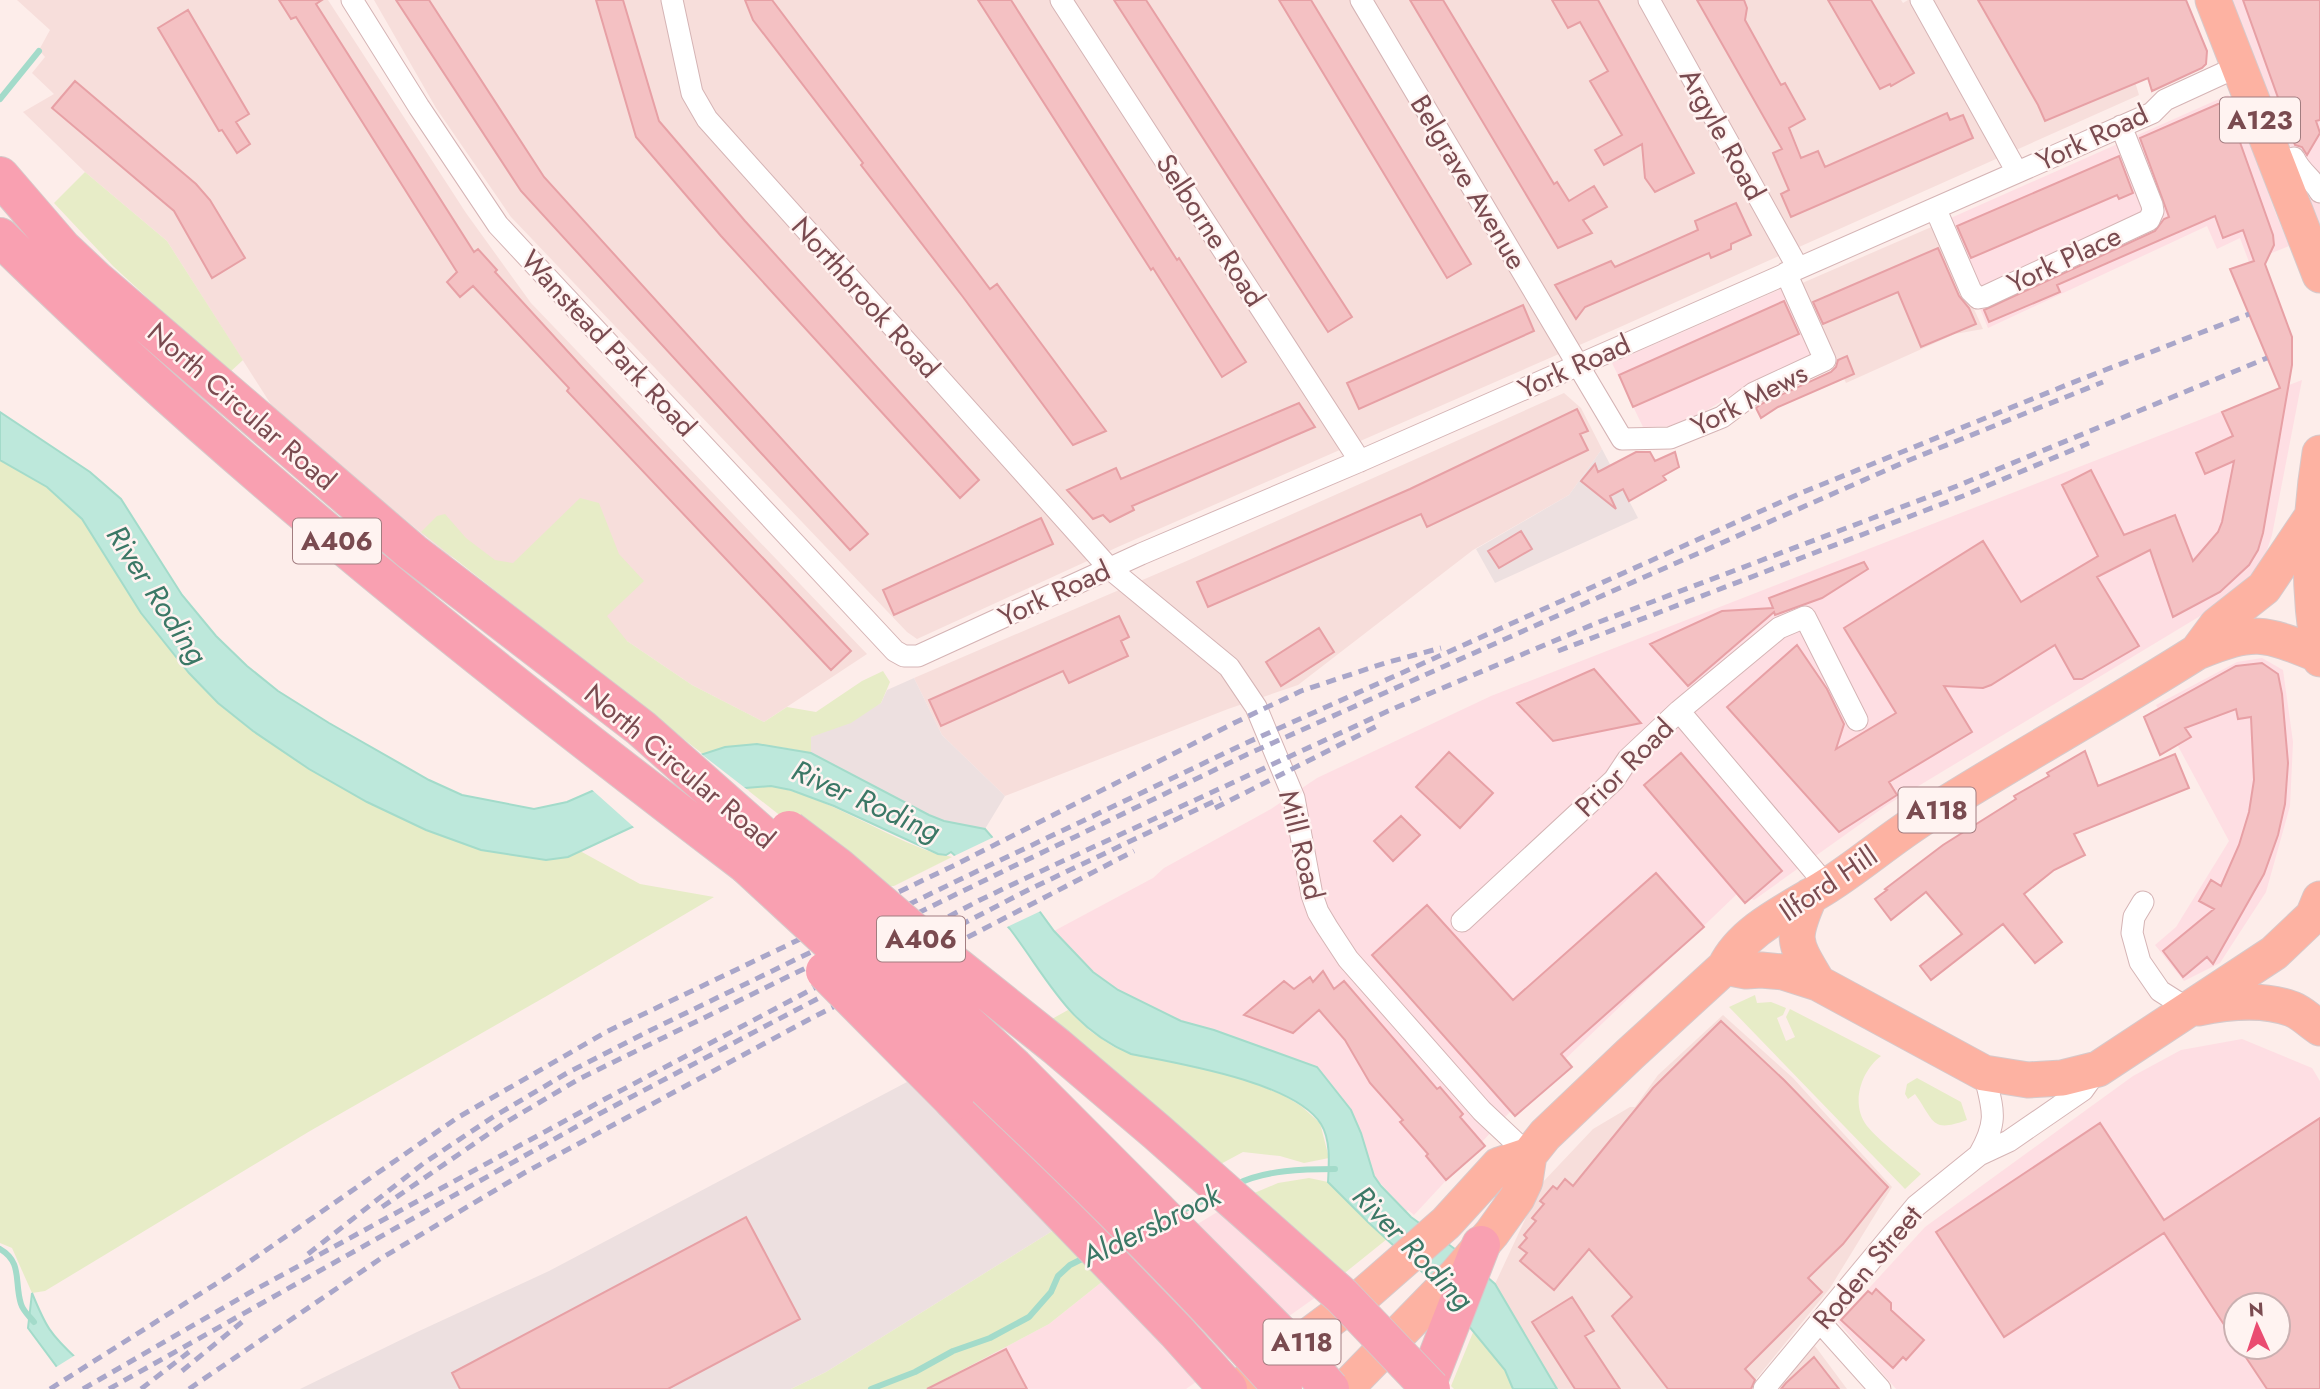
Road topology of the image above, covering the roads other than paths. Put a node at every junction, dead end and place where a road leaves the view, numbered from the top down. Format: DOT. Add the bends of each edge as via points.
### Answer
graph roads {
  1 [pos="352,0"];
  2 [pos="672,0"];
  3 [pos="1061,0"];
  4 [pos="1361,0"];
  5 [pos="1648,0"];
  6 [pos="1921,0"];
  7 [pos="2213,0"];
  8 [pos="2239,66"];
  9 [pos="2121,126"];
  10 [pos="2294,158"];
  11 [pos="2017,172"];
  12 [pos="0,176"];
  13 [pos="2318,183"];
  14 [pos="1936,210"];
  15 [pos="0,237"];
  16 [pos="1792,271"];
  17 [pos="2320,275"];
  18 [pos="84,294"];
  19 [pos="1578,365"];
  20 [pos="2320,453"];
  21 [pos="1360,461"];
  22 [pos="2313,515"];
  23 [pos="1109,568"];
  24 [pos="2197,652"];
  25 [pos="904,656"];
  26 [pos="2320,656"];
  27 [pos="1679,711"];
  28 [pos="1857,720"];
  29 [pos="641,728"];
  30 [pos="614,763"];
  31 [pos="1818,891"];
  32 [pos="2320,899"];
  33 [pos="2143,902"];
  34 [pos="1462,921"];
  35 [pos="1725,967"];
  36 [pos="1818,983"];
  37 [pos="2190,1010"];
  38 [pos="2320,1028"];
  39 [pos="1969,1065"];
  40 [pos="2098,1069"];
  41 [pos="1529,1155"];
  42 [pos="1979,1155"];
  43 [pos="1481,1245"];
  44 [pos="1820,1322"];
  45 [pos="1432,1378"];
  46 [pos="1228,1389"];
  47 [pos="1237,1389"];
  48 [pos="1273,1389"];
  49 [pos="1283,1389"];
  50 [pos="1330,1389"];
  51 [pos="1343,1389"];
  52 [pos="1764,1389"];
  53 [pos="1880,1389"];
  1 -- 25 [label="street, Wanstead Park Road" via="498,225"];
  2 -- 23 [label="street, Northbrook Road" via="692,93 707,119"];
  3 -- 21 [label="street, Selborne Road"];
  4 -- 19 [label="street, Belgrave Avenue"];
  5 -- 16 [label="street, Argyle Road"];
  6 -- 11 [label="street"];
  7 -- 8 [label="main road, A123"];
  8 -- 9 [label="street, York Road"];
  8 -- 17 [label="main road, A123"];
  9 -- 11 [label="street, York Road"];
  9 -- 14 [label="street, York Place" via="2152,205 2149,220 1984,297 1971,291"];
  10 -- 13 [label="street"];
  11 -- 14 [label="street, York Road"];
  12 -- 18 [label="highway, North Circular Road / A406" via="62,247"];
  14 -- 16 [label="street, York Road"];
  15 -- 18 [label="highway, North Circular Road / A406"];
  16 -- 19 [label="street, York Road"];
  16 -- 19 [label="street, York Mews" via="1825,360 1754,393 1722,417 1670,439 1622,439"];
  18 -- 29 [label="highway, North Circular Road / A406"];
  18 -- 30 [label="highway, North Circular Road / A406" via="225,445 387,583"];
  19 -- 21 [label="street, York Road"];
  20 -- 22 [label="main road"];
  21 -- 23 [label="street, York Road"];
  22 -- 24 [label="main road, Ilford Hill / A118" via="2264,588 2217,625"];
  22 -- 26 [label="main road" via="2313,595"];
  23 -- 25 [label="street, York Road" via="918,656"];
  23 -- 41 [label="street, Mill Road" via="1212,651 1234,675 1256,707 1294,798 1312,895 1327,927 1348,959 1410,1030 1482,1111"];
  24 -- 26 [label="main road, A118" via="2231,638 2254,635 2276,638"];
  24 -- 31 [label="main road, Ilford Hill / A118" via="1921,820"];
  27 -- 28 [label="street" via="1779,628 1805,617"];
  27 -- 31 [label="street, Prior Road"];
  27 -- 34 [label="street, Prior Road" via="1628,759 1614,780"];
  29 -- 45 [label="highway, A406, bridge" via="838,867 1056,1046"];
  29 -- 50 [label="highway, North Circular Road / A406, bridge" via="1014,1067"];
  30 -- 46 [label="highway, A406, bridge" via="674,830 761,907 912,1058"];
  30 -- 49 [label="highway, North Circular Road / A406, bridge" via="747,864 984,1084 1118,1213"];
  31 -- 35 [label="main road, Ilford Hill / A118" via="1741,943"];
  31 -- 36 [label="main road" via="1797,925 1796,937 1798,951"];
  32 -- 37 [label="main road" via="2313,916 2274,953"];
  33 -- 37 [label="street" via="2132,933 2140,962 2160,991"];
  35 -- 36 [label="main road" via="1783,972"];
  35 -- 41 [label="main road, Ilford Hill / A118"];
  36 -- 39 [label="main road"];
  37 -- 38 [label="main road" via="2236,1002 2265,1003 2294,1010"];
  37 -- 40 [label="main road"];
  39 -- 40 [label="main road" via="2028,1080"];
  39 -- 42 [label="street, Roden Street" via="1994,1116"];
  40 -- 42 [label="street, Roden Street" via="2083,1090 2009,1141"];
  41 -- 43 [label="main road, Ilford Hill / A118" via="1517,1198"];
  41 -- 47 [label="main road, Ilford Hill / A118" via="1499,1165 1446,1223 1366,1293"];
  42 -- 44 [label="street, Roden Street" via="1916,1206"];
  43 -- 45 [label="highway, A406"];
  43 -- 51 [label="main road, Ilford Hill / A118"];
  44 -- 52 [label="street, Roden Street"];
  44 -- 53 [label="street"];
  48 -- 51 [label="highway, A118" via="1312,1367 1323,1369"];
}
